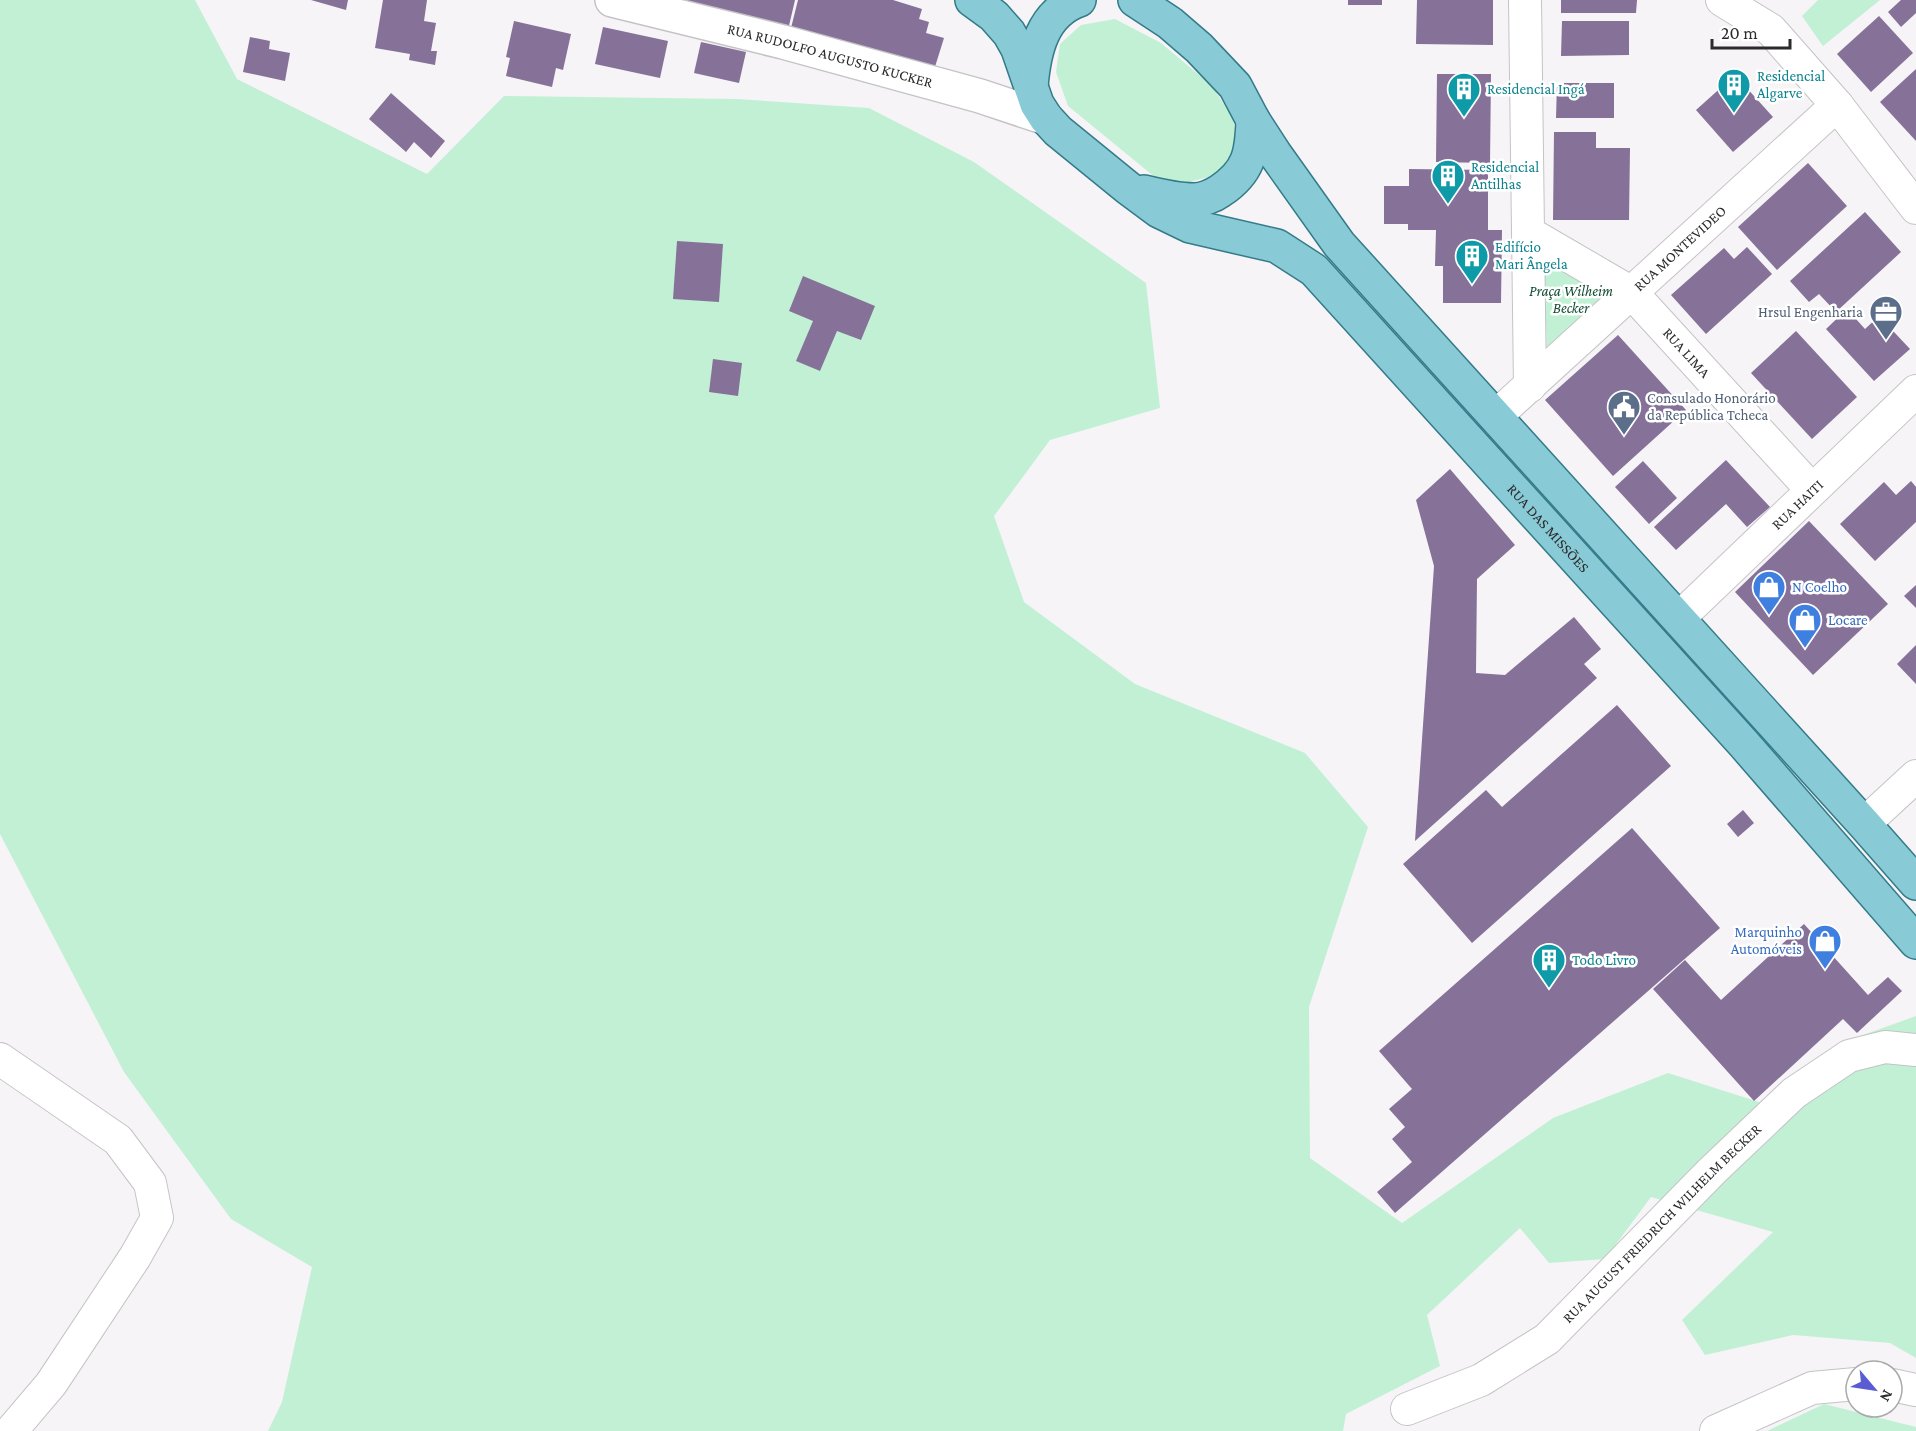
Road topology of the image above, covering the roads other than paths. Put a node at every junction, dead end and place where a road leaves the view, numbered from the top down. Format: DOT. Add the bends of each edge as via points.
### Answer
graph roads {
  1 [pos="612,0"];
  2 [pos="972,0"];
  3 [pos="1078,0"];
  4 [pos="1135,0"];
  5 [pos="1525,0"];
  6 [pos="1722,0"];
  7 [pos="1031,87"];
  8 [pos="1837,105"];
  9 [pos="1046,118"];
  10 [pos="1253,120"];
  11 [pos="1128,188"];
  12 [pos="1916,208"];
  13 [pos="1529,232"];
  14 [pos="1632,293"];
  15 [pos="1530,386"];
  16 [pos="1916,391"];
  17 [pos="1496,416"];
  18 [pos="1812,490"];
  19 [pos="1679,618"];
  20 [pos="1916,776"];
  21 [pos="1814,823"];
  22 [pos="1864,824"];
  23 [pos="1916,884"];
  24 [pos="1916,942"];
  25 [pos="1916,1050"];
  26 [pos="0,1059"];
  27 [pos="1844,1385"];
  28 [pos="1407,1409"];
  29 [pos="11,1431"];
  30 [pos="1716,1431"];
  1 -- 9 [label="street, RUA RUDOLFO AUGUSTO KUCKER" via="783,42"];
  2 -- 7 [label="main road" via="1009,33"];
  3 -- 7 [label="main road" via="1056,14 1042,34"];
  4 -- 10 [label="main road" via="1199,48 1235,86"];
  5 -- 13 [label="street"];
  6 -- 8 [label="street" via="1771,30"];
  7 -- 9 [label="main road, RUA DAS MISSÕES"];
  8 -- 12 [label="street"];
  8 -- 14 [label="street, RUA MONTEVIDEO"];
  9 -- 11 [label="main road, RUA DAS MISSÕES"];
  10 -- 11 [label="main road" via="1246,165 1234,182 1216,194 1196,200"];
  10 -- 17 [label="main road" via="1339,244"];
  11 -- 21 [label="main road, RUA DAS MISSÕES" via="1159,211 1190,226 1277,246 1314,270"];
  13 -- 14 [label="street, RUA LIMA"];
  13 -- 15 [label="street"];
  14 -- 15 [label="street, RUA MONTEVIDEO"];
  14 -- 18 [label="street, RUA LIMA"];
  15 -- 17 [label="street, RUA MONTEVIDEO"];
  16 -- 18 [label="street, RUA HAITI"];
  17 -- 19 [label="main road"];
  18 -- 19 [label="street, RUA HAITI"];
  19 -- 22 [label="main road"];
  20 -- 22 [label="street"];
  21 -- 22 [label="main road" via="1843,828"];
  21 -- 24 [label="main road, RUA DAS MISSÕES"];
  22 -- 23 [label="main road"];
  25 -- 28 [label="street, RUA AUGUST FRIEDRICH WILHELM BECKER" via="1885,1047 1849,1056 1794,1093 1547,1340 1481,1380"];
  26 -- 29 [label="street" via="118,1140 150,1183 157,1218 51,1384"];
  27 -- 30 [label="street" via="1812,1388"];
}
